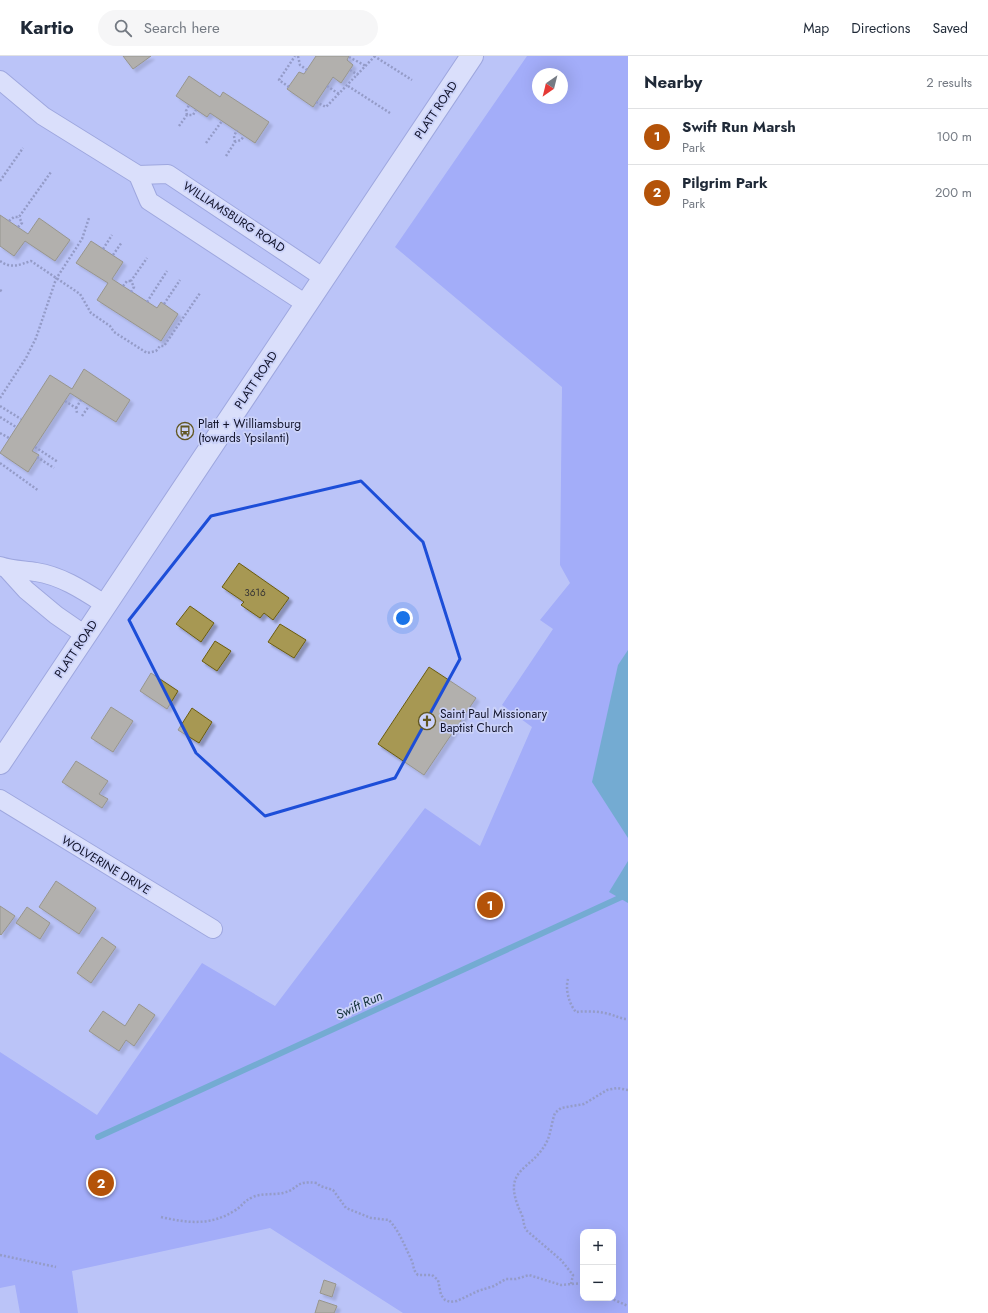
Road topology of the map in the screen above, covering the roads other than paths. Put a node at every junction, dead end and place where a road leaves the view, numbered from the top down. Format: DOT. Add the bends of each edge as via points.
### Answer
graph roads {
  1 [pos="472,56"];
  2 [pos="0,80"];
  3 [pos="138,175"];
  4 [pos="324,278"];
  5 [pos="306,304"];
  6 [pos="4,567"];
  7 [pos="106,605"];
  8 [pos="86,635"];
  9 [pos="0,763"];
  10 [pos="0,799"];
  11 [pos="213,929"];
  1 -- 4 [label="main road, PLATT ROAD"];
  2 -- 3 [label="street" via="43,116"];
  3 -- 4 [label="street, WILLIAMSBURG ROAD" via="168,174"];
  3 -- 5 [label="street" via="149,201"];
  4 -- 5 [label="main road, PLATT ROAD"];
  5 -- 7 [label="main road, PLATT ROAD"];
  6 -- 7 [label="street" via="38,572 77,586"];
  6 -- 8 [label="street" via="56,616"];
  7 -- 8 [label="main road, PLATT ROAD"];
  8 -- 9 [label="main road, PLATT ROAD"];
  10 -- 11 [label="street, WOLVERINE DRIVE"];
}
